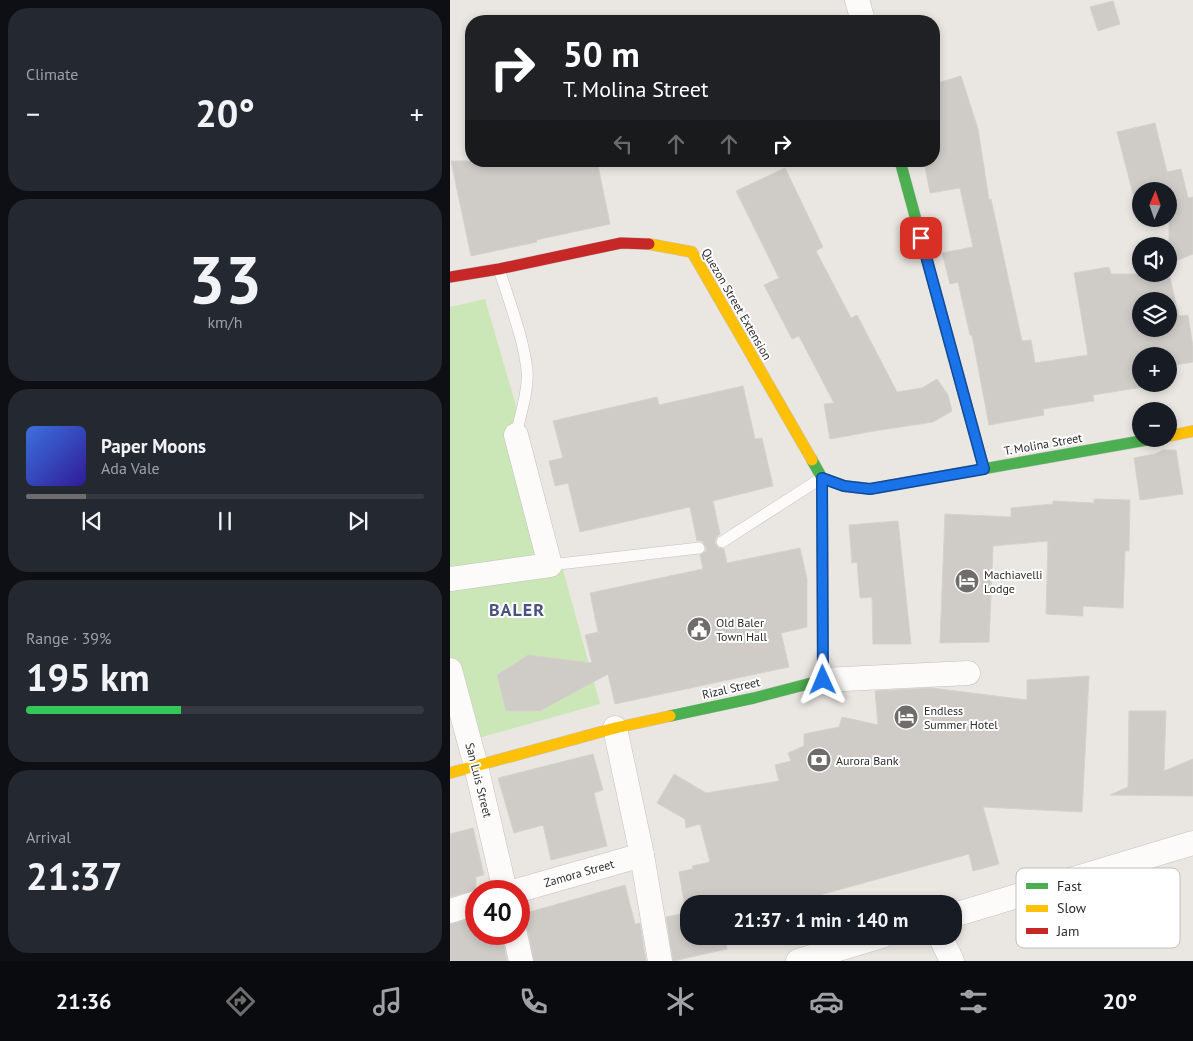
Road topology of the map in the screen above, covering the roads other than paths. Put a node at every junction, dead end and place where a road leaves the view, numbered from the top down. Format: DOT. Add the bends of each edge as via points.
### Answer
graph roads {
  1 [pos="857,0"];
  2 [pos="862,15"];
  3 [pos="902,167"];
  4 [pos="499,269"];
  5 [pos="450,277"];
  6 [pos="1193,431"];
  7 [pos="1177,434"];
  8 [pos="516,435"];
  9 [pos="1132,443"];
  10 [pos="984,469"];
  11 [pos="822,478"];
  12 [pos="722,542"];
  13 [pos="699,548"];
  14 [pos="550,565"];
  15 [pos="450,579"];
  16 [pos="450,670"];
  17 [pos="968,674"];
  18 [pos="823,680"];
  19 [pos="615,728"];
  20 [pos="476,766"];
  21 [pos="450,773"];
  22 [pos="1193,843"];
  23 [pos="642,854"];
  24 [pos="1110,868"];
  25 [pos="502,880"];
  26 [pos="530,887"];
  27 [pos="1016,896"];
  28 [pos="465,906"];
  29 [pos="450,910"];
  30 [pos="962,913"];
  31 [pos="517,945"];
  32 [pos="852,945"];
  33 [pos="944,945"];
  34 [pos="521,961"];
  35 [pos="660,961"];
  36 [pos="798,961"];
  37 [pos="952,961"];
  1 -- 2 [label="street"];
  3 -- 10 [label="street"];
  4 -- 5 [label="street, Quezon Street Extension"];
  4 -- 8 [label="lane" via="528,371"];
  4 -- 11 [label="street, Quezon Street Extension" via="621,243 658,245 692,252"];
  6 -- 7 [label="street"];
  8 -- 14 [label="street"];
  9 -- 10 [label="street, T. Molina Street"];
  10 -- 11 [label="street, T. Molina Street" via="870,489 844,486"];
  11 -- 12 [label="lane"];
  11 -- 18 [label="street"];
  13 -- 14 [label="lane"];
  14 -- 15 [label="street"];
  16 -- 20 [label="street, San Luis Street"];
  17 -- 18 [label="street"];
  18 -- 19 [label="street, Rizal Street"];
  19 -- 20 [label="street, Rizal Street"];
  19 -- 23 [label="street"];
  20 -- 21 [label="street, Rizal Street"];
  20 -- 25 [label="street, San Luis Street"];
  22 -- 24 [label="street"];
  23 -- 26 [label="street, Zamora Street"];
  23 -- 35 [label="street"];
  27 -- 30 [label="street"];
  28 -- 29 [label="street"];
  31 -- 34 [label="street"];
  32 -- 36 [label="street"];
  33 -- 37 [label="street"];
}
